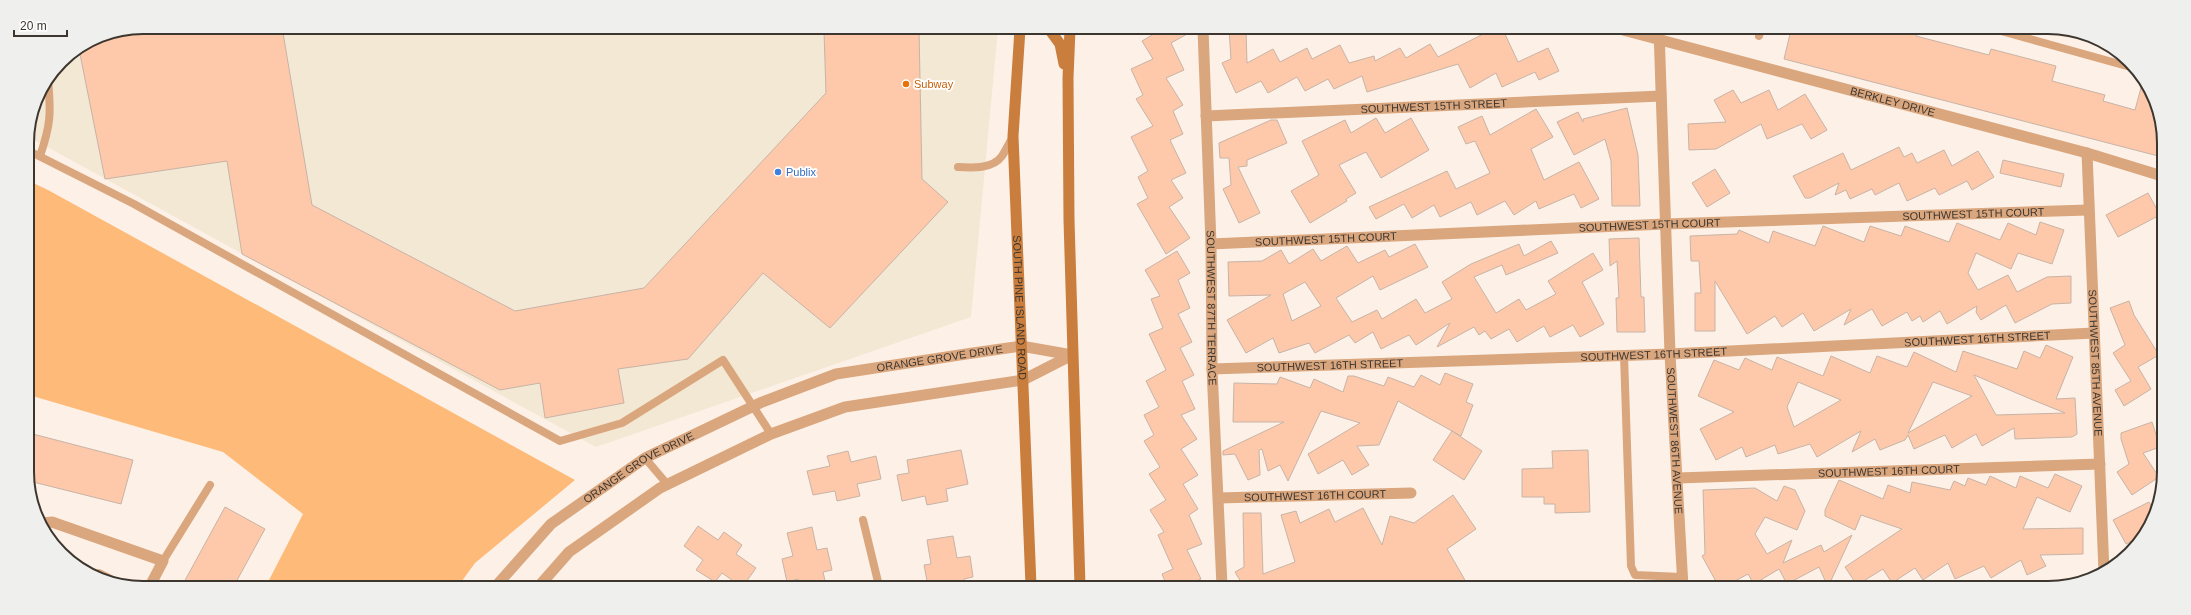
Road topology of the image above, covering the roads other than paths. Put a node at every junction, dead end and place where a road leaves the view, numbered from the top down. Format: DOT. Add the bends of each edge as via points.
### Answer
graph roads {
  1 [pos="1019,34"];
  2 [pos="1053,34"];
  3 [pos="1070,34"];
  4 [pos="1202,34"];
  5 [pos="2012,34"];
  6 [pos="1659,35"];
  7 [pos="2124,65"];
  8 [pos="1068,78"];
  9 [pos="49,88"];
  10 [pos="1661,96"];
  11 [pos="1206,116"];
  12 [pos="1013,136"];
  13 [pos="34,153"];
  14 [pos="2087,154"];
  15 [pos="40,156"];
  16 [pos="958,168"];
  17 [pos="2157,175"];
  18 [pos="2088,210"];
  19 [pos="1665,224"];
  20 [pos="1211,244"];
  21 [pos="2094,333"];
  22 [pos="1021,346"];
  23 [pos="1670,354"];
  24 [pos="1072,355"];
  25 [pos="1624,355"];
  26 [pos="1212,368"];
  27 [pos="1023,380"];
  28 [pos="753,406"];
  29 [pos="771,434"];
  30 [pos="645,458"];
  31 [pos="2100,464"];
  32 [pos="1678,478"];
  33 [pos="667,484"];
  34 [pos="210,485"];
  35 [pos="1411,493"];
  36 [pos="1219,498"];
  37 [pos="863,520"];
  38 [pos="47,523"];
  39 [pos="163,561"];
  40 [pos="2104,565"];
  41 [pos="153,581"];
  42 [pos="501,581"];
  43 [pos="544,581"];
  44 [pos="878,581"];
  45 [pos="1031,581"];
  46 [pos="1080,581"];
  47 [pos="1222,581"];
  48 [pos="1675,581"];
  49 [pos="1682,581"];
  1 -- 12 [label="main road, SOUTH PINE ISLAND ROAD"];
  2 -- 8 [label="main road" via="1060,44"];
  3 -- 8 [label="main road"];
  4 -- 11 [label="street, SOUTHWEST 87TH TERRACE"];
  5 -- 7 [label="lane"];
  6 -- 10 [label="street, SOUTHWEST 86TH AVENUE"];
  6 -- 14 [label="street, BERKLEY DRIVE"];
  8 -- 24 [label="main road"];
  9 -- 15 [label="lane" via="50,128"];
  10 -- 11 [label="street, SOUTHWEST 15TH STREET"];
  10 -- 19 [label="street, SOUTHWEST 86TH AVENUE"];
  11 -- 20 [label="street, SOUTHWEST 87TH TERRACE"];
  12 -- 16 [label="lane" via="1001,157 991,164 977,168"];
  12 -- 22 [label="main road, SOUTH PINE ISLAND ROAD"];
  13 -- 15 [label="lane"];
  14 -- 17 [label="street, BERKLEY DRIVE"];
  14 -- 18 [label="street, SOUTHWEST 85TH AVENUE"];
  15 -- 28 [label="lane" via="134,204 560,441 622,423 723,360"];
  18 -- 19 [label="street, SOUTHWEST 15TH COURT"];
  18 -- 21 [label="street, SOUTHWEST 85TH AVENUE"];
  19 -- 20 [label="street, SOUTHWEST 15TH COURT"];
  19 -- 23 [label="street, SOUTHWEST 86TH AVENUE"];
  20 -- 26 [label="street, SOUTHWEST 87TH TERRACE"];
  21 -- 23 [label="street, SOUTHWEST 16TH STREET"];
  21 -- 31 [label="street, SOUTHWEST 85TH AVENUE"];
  22 -- 24 [label="street, ORANGE GROVE DRIVE"];
  22 -- 27 [label="main road, SOUTH PINE ISLAND ROAD"];
  22 -- 28 [label="street, ORANGE GROVE DRIVE" via="836,374"];
  23 -- 25 [label="street, SOUTHWEST 16TH STREET"];
  23 -- 32 [label="street, SOUTHWEST 86TH AVENUE"];
  24 -- 27 [label="street"];
  24 -- 46 [label="main road"];
  25 -- 26 [label="street, SOUTHWEST 16TH STREET"];
  25 -- 48 [label="lane" via="1631,566 1635,575"];
  26 -- 36 [label="street, SOUTHWEST 87TH TERRACE"];
  27 -- 29 [label="street" via="845,407"];
  27 -- 45 [label="main road, SOUTH PINE ISLAND ROAD"];
  28 -- 29 [label="lane"];
  28 -- 30 [label="street, ORANGE GROVE DRIVE"];
  29 -- 33 [label="street"];
  30 -- 33 [label="lane"];
  30 -- 42 [label="street, ORANGE GROVE DRIVE" via="551,524"];
  31 -- 32 [label="street, SOUTHWEST 16TH COURT"];
  31 -- 40 [label="street, SOUTHWEST 85TH AVENUE"];
  32 -- 49 [label="street, SOUTHWEST 86TH AVENUE"];
  33 -- 43 [label="street" via="569,552"];
  34 -- 39 [label="lane"];
  35 -- 36 [label="street, SOUTHWEST 16TH COURT"];
  36 -- 47 [label="street, SOUTHWEST 87TH TERRACE"];
  37 -- 44 [label="lane"];
  38 -- 39 [label="street" via="52,522"];
  39 -- 41 [label="street"];
}
